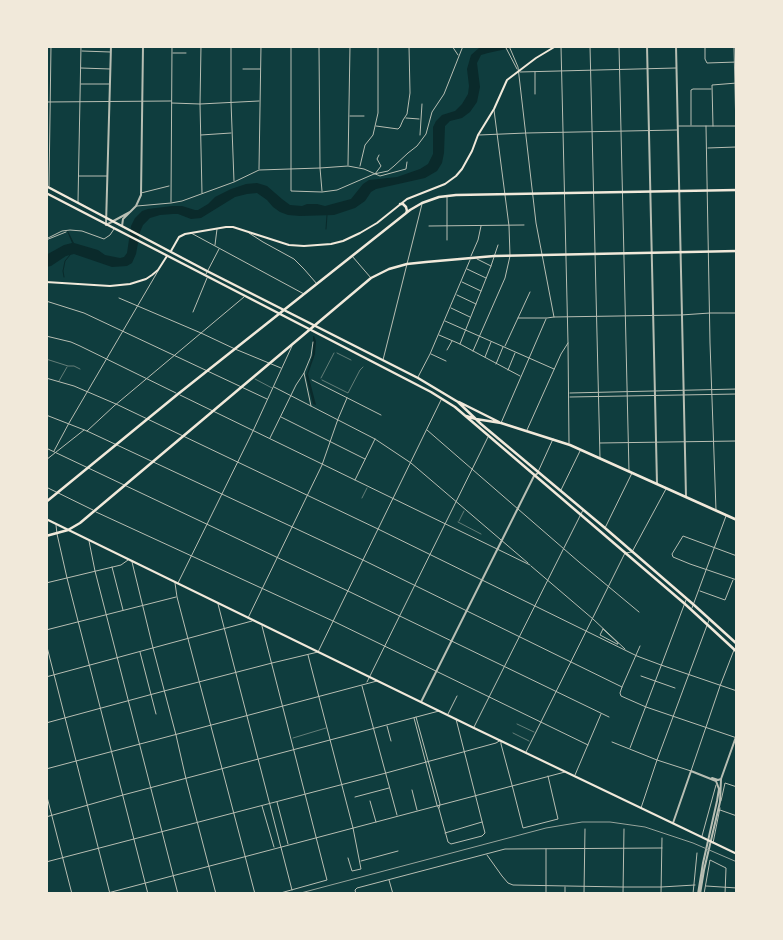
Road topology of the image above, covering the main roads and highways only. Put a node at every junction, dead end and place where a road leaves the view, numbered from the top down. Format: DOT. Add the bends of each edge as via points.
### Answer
graph roads {
  1 [pos="556,46"];
  2 [pos="48,186"];
  3 [pos="737,190"];
  4 [pos="46,193"];
  5 [pos="62,194"];
  6 [pos="59,200"];
  7 [pos="400,204"];
  8 [pos="405,214"];
  9 [pos="737,251"];
  10 [pos="171,252"];
  11 [pos="167,256"];
  12 [pos="46,282"];
  13 [pos="284,310"];
  14 [pos="279,314"];
  15 [pos="315,326"];
  16 [pos="311,330"];
  17 [pos="458,402"];
  18 [pos="465,416"];
  19 [pos="476,419"];
  20 [pos="501,423"];
  21 [pos="46,502"];
  22 [pos="46,519"];
  23 [pos="737,520"];
  24 [pos="68,530"];
  25 [pos="46,536"];
  26 [pos="670,585"];
  27 [pos="668,589"];
  28 [pos="737,644"];
  29 [pos="736,651"];
  30 [pos="737,854"];
  1 -- 7 [label="main road" via="507,80 462,170 445,184"];
  2 -- 5 [label="main road"];
  3 -- 8 [label="main road" via="447,196 422,203"];
  4 -- 6 [label="main road"];
  5 -- 6 [label="main road"];
  5 -- 10 [label="main road"];
  6 -- 11 [label="main road"];
  7 -- 8 [label="main road" via="406,207"];
  7 -- 10 [label="main road" via="360,234 331,244 289,245 233,228 183,234"];
  8 -- 13 [label="main road"];
  9 -- 15 [label="main road" via="494,256 407,264 371,278"];
  10 -- 13 [label="main road"];
  11 -- 12 [label="main road" via="158,270 146,278 118,286"];
  11 -- 14 [label="main road"];
  13 -- 14 [label="main road"];
  13 -- 15 [label="main road"];
  14 -- 16 [label="main road"];
  14 -- 21 [label="main road"];
  15 -- 16 [label="main road"];
  15 -- 17 [label="main road"];
  16 -- 18 [label="main road" via="431,392"];
  16 -- 24 [label="main road"];
  17 -- 19 [label="main road"];
  17 -- 20 [label="main road"];
  18 -- 19 [label="main road"];
  18 -- 27 [label="main road"];
  19 -- 20 [label="main road"];
  19 -- 26 [label="main road"];
  20 -- 23 [label="main road" via="570,445"];
  22 -- 24 [label="main road"];
  24 -- 25 [label="main road"];
  24 -- 30 [label="main road"];
  26 -- 27 [label="main road"];
  26 -- 28 [label="main road"];
  27 -- 29 [label="main road"];
}
